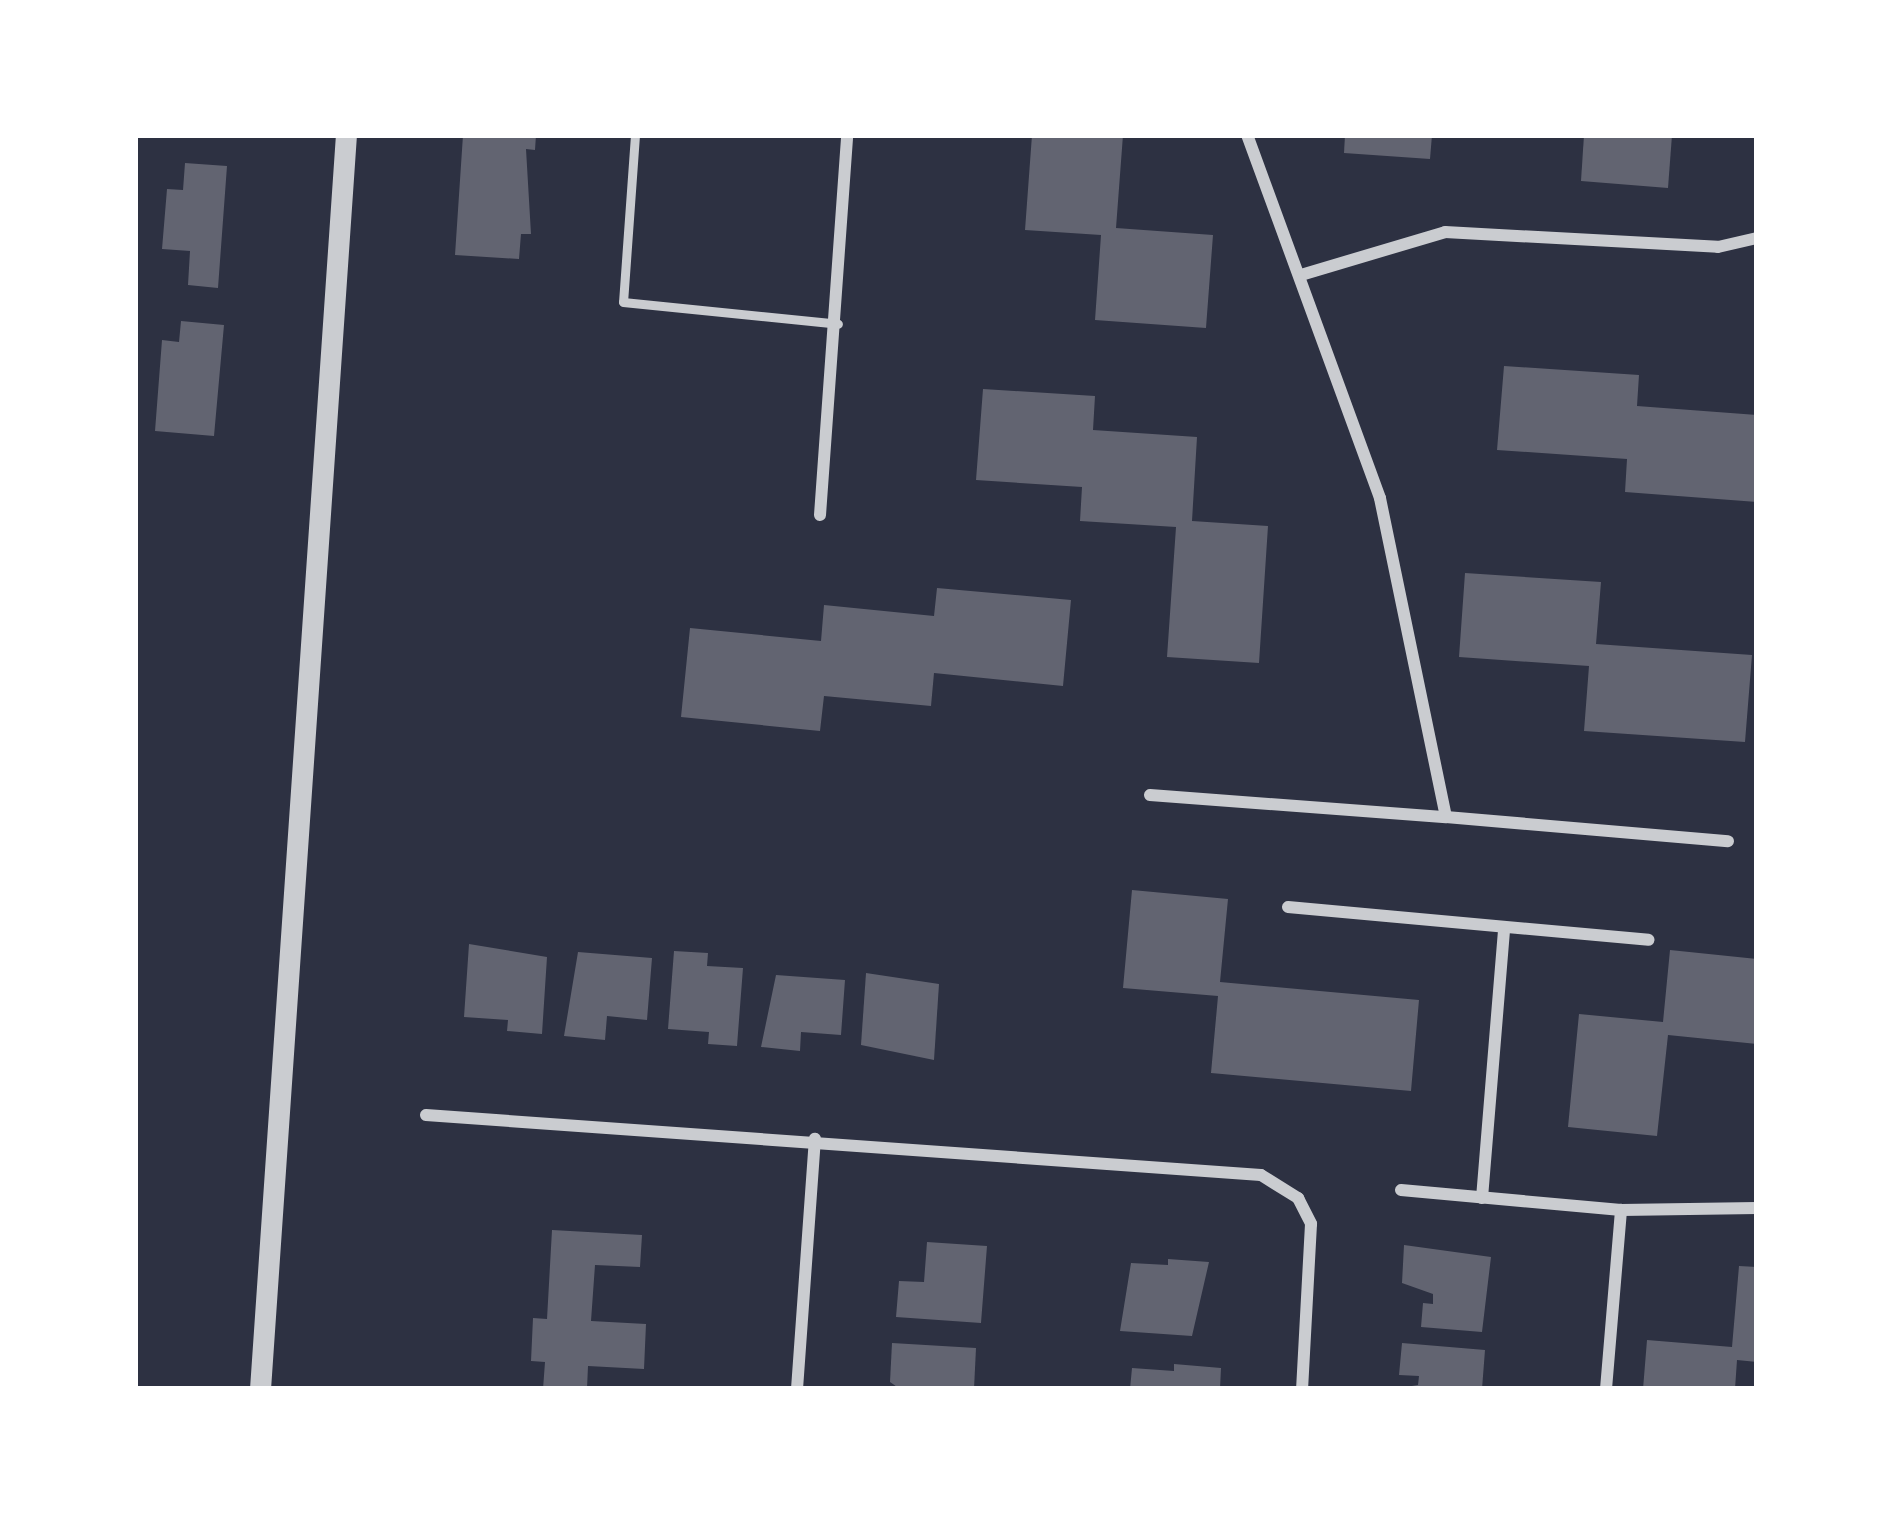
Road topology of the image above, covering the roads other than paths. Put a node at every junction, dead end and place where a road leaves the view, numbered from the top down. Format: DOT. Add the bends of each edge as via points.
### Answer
graph roads {
  1 [pos="346,135"];
  2 [pos="635,135"];
  3 [pos="848,135"];
  4 [pos="1247,135"];
  5 [pos="1757,238"];
  6 [pos="1301,275"];
  7 [pos="838,324"];
  8 [pos="820,515"];
  9 [pos="1150,795"];
  10 [pos="1446,817"];
  11 [pos="1728,841"];
  12 [pos="1288,907"];
  13 [pos="1504,931"];
  14 [pos="1648,940"];
  15 [pos="426,1115"];
  16 [pos="815,1139"];
  17 [pos="1401,1190"];
  18 [pos="1482,1198"];
  19 [pos="1757,1208"];
  20 [pos="1622,1210"];
  21 [pos="260,1389"];
  22 [pos="797,1389"];
  23 [pos="1302,1389"];
  24 [pos="1606,1389"];
  1 -- 21 [label="street"];
  2 -- 7 [label="lane" via="623,302"];
  3 -- 7 [label="street"];
  4 -- 6 [label="street"];
  5 -- 6 [label="street" via="1718,247 1445,232"];
  6 -- 10 [label="street" via="1380,498"];
  7 -- 8 [label="street"];
  9 -- 10 [label="street"];
  10 -- 11 [label="street"];
  12 -- 13 [label="street"];
  13 -- 14 [label="street"];
  13 -- 18 [label="street"];
  15 -- 16 [label="street"];
  16 -- 22 [label="street"];
  16 -- 23 [label="street" via="1228,1170 1277,1181 1311,1224"];
  17 -- 18 [label="street"];
  18 -- 20 [label="street"];
  19 -- 20 [label="street"];
  20 -- 24 [label="street"];
}
